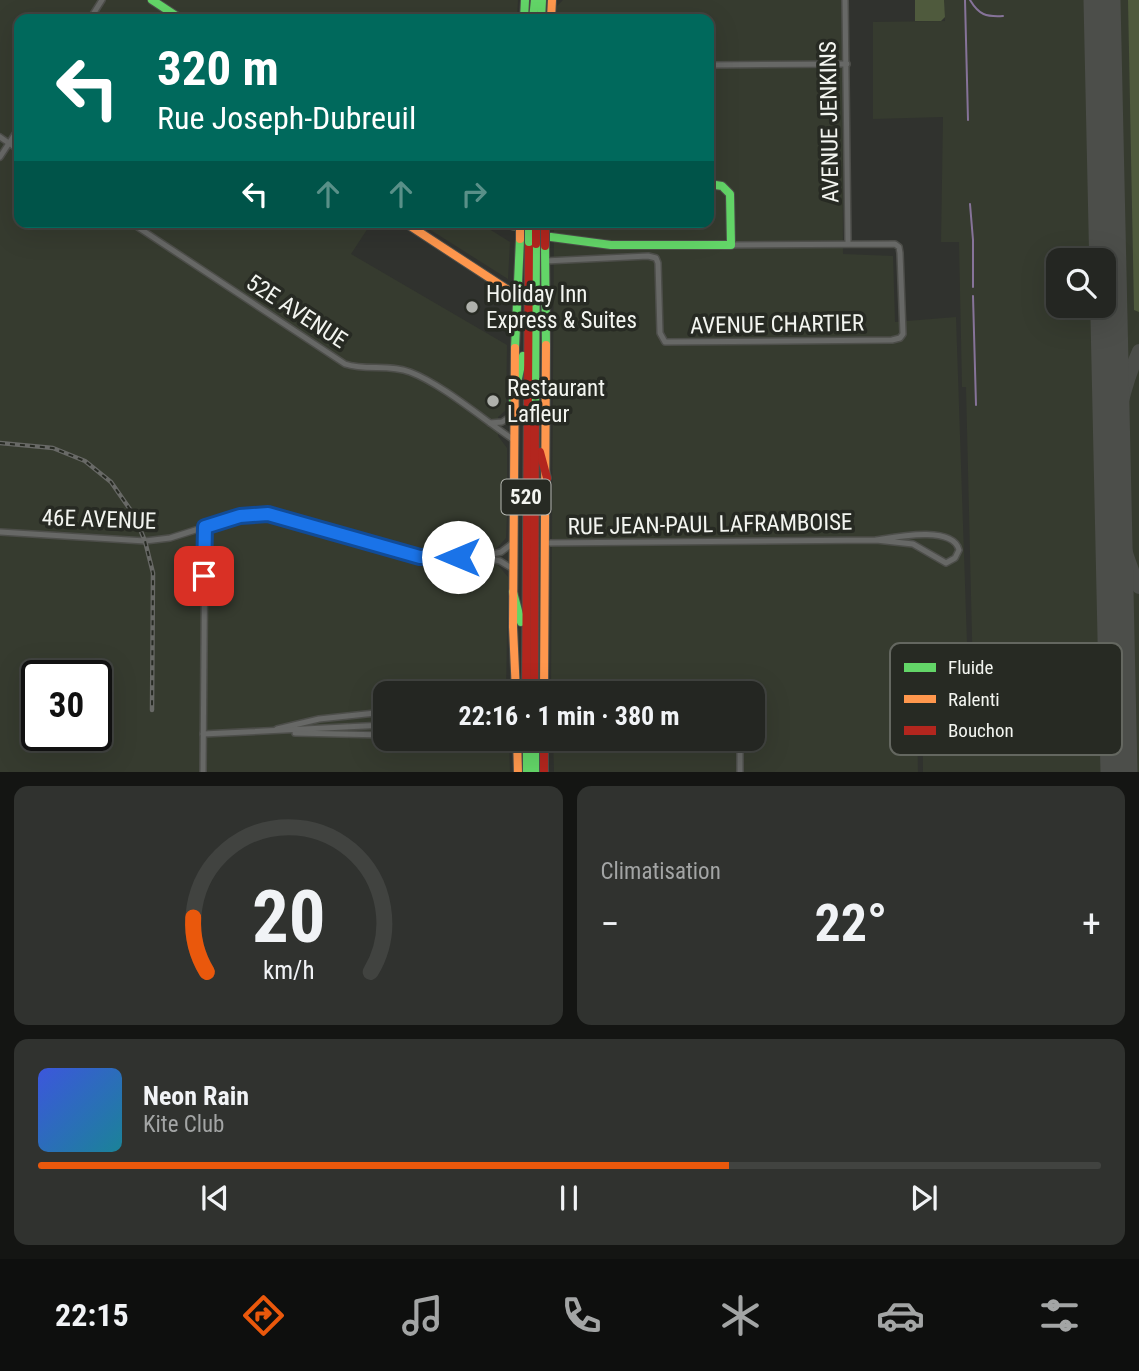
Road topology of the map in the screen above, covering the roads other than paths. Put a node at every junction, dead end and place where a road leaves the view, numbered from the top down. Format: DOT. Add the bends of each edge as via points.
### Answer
graph roads {
  1 [pos="152,0"];
  2 [pos="845,0"];
  3 [pos="173,14"];
  4 [pos="846,64"];
  5 [pos="714,65"];
  6 [pos="14,136"];
  7 [pos="0,137"];
  8 [pos="9,143"];
  9 [pos="14,146"];
  10 [pos="0,157"];
  11 [pos="714,185"];
  12 [pos="139,228"];
  13 [pos="413,228"];
  14 [pos="519,228"];
  15 [pos="529,228"];
  16 [pos="534,228"];
  17 [pos="545,228"];
  18 [pos="551,237"];
  19 [pos="528,242"];
  20 [pos="848,243"];
  21 [pos="731,245"];
  22 [pos="545,261"];
  23 [pos="518,293"];
  24 [pos="528,331"];
  25 [pos="513,400"];
  26 [pos="513,414"];
  27 [pos="535,417"];
  28 [pos="490,423"];
  29 [pos="514,440"];
  30 [pos="547,478"];
  31 [pos="205,527"];
  32 [pos="0,532"];
  33 [pos="876,540"];
  34 [pos="513,543"];
  35 [pos="544,543"];
  36 [pos="482,557"];
  37 [pos="513,569"];
  38 [pos="513,592"];
  39 [pos="526,663"];
  40 [pos="516,681"];
  41 [pos="526,681"];
  42 [pos="534,681"];
  43 [pos="544,681"];
  44 [pos="373,713"];
  45 [pos="373,726"];
  46 [pos="260,732"];
  47 [pos="203,734"];
  48 [pos="373,735"];
  49 [pos="517,751"];
  50 [pos="527,751"];
  51 [pos="535,751"];
  52 [pos="544,751"];
  53 [pos="740,751"];
  54 [pos="203,772"];
  55 [pos="518,772"];
  56 [pos="527,772"];
  57 [pos="535,772"];
  58 [pos="544,772"];
  59 [pos="740,772"];
  1 -- 3 [label="main road"];
  2 -- 4 [label="street, AVENUE JENKINS"];
  4 -- 5 [label="street"];
  4 -- 20 [label="street, AVENUE JENKINS"];
  6 -- 8 [label="street"];
  7 -- 8 [label="street"];
  8 -- 9 [label="street"];
  8 -- 10 [label="street"];
  11 -- 21 [label="main road" via="730,194"];
  12 -- 28 [label="street, 52E AVENUE" via="345,364 411,372"];
  13 -- 23 [label="main road"];
  14 -- 19 [label="main road, bridge"];
  15 -- 19 [label="main road, 520, bridge"];
  16 -- 19 [label="main road, 520, bridge"];
  17 -- 22 [label="main road, bridge"];
  18 -- 21 [label="main road" via="611,245"];
  19 -- 23 [label="main road"];
  19 -- 24 [label="main road, 520"];
  19 -- 27 [label="main road, 520"];
  20 -- 21 [label="street"];
  20 -- 22 [label="street, AVENUE CHARTIER" via="892,243 900,249 903,330 898,339 667,342 660,333 656,258"];
  22 -- 30 [label="main road"];
  23 -- 25 [label="main road"];
  24 -- 25 [label="main road"];
  24 -- 39 [label="main road, 520"];
  25 -- 26 [label="main road"];
  26 -- 28 [label="street"];
  26 -- 29 [label="main road"];
  27 -- 30 [label="main road"];
  27 -- 42 [label="main road, 520"];
  28 -- 29 [label="street, 52E AVENUE"];
  29 -- 34 [label="main road"];
  30 -- 35 [label="main road"];
  31 -- 32 [label="street, 46E AVENUE" via="145,541"];
  31 -- 36 [label="street, 46E AVENUE" via="240,516 268,514 420,557"];
  31 -- 47 [label="street"];
  33 -- 33 [label="street, RUE JEAN-PAUL LAFRAMBOISE" via="913,544 943,562 952,561 958,553 957,544 949,538 919,535"];
  33 -- 35 [label="street, RUE JEAN-PAUL LAFRAMBOISE"];
  34 -- 36 [label="street, 46E AVENUE"];
  34 -- 37 [label="main road"];
  35 -- 43 [label="main road"];
  36 -- 37 [label="street, 46E AVENUE"];
  37 -- 38 [label="main road"];
  38 -- 39 [label="main road"];
  38 -- 40 [label="main road"];
  39 -- 41 [label="main road, 520"];
  44 -- 46 [label="street"];
  45 -- 46 [label="street"];
  46 -- 47 [label="street"];
  46 -- 48 [label="street"];
  47 -- 54 [label="street"];
  49 -- 55 [label="main road"];
  50 -- 56 [label="main road"];
  51 -- 57 [label="main road"];
  52 -- 58 [label="main road"];
  53 -- 59 [label="street"];
}
